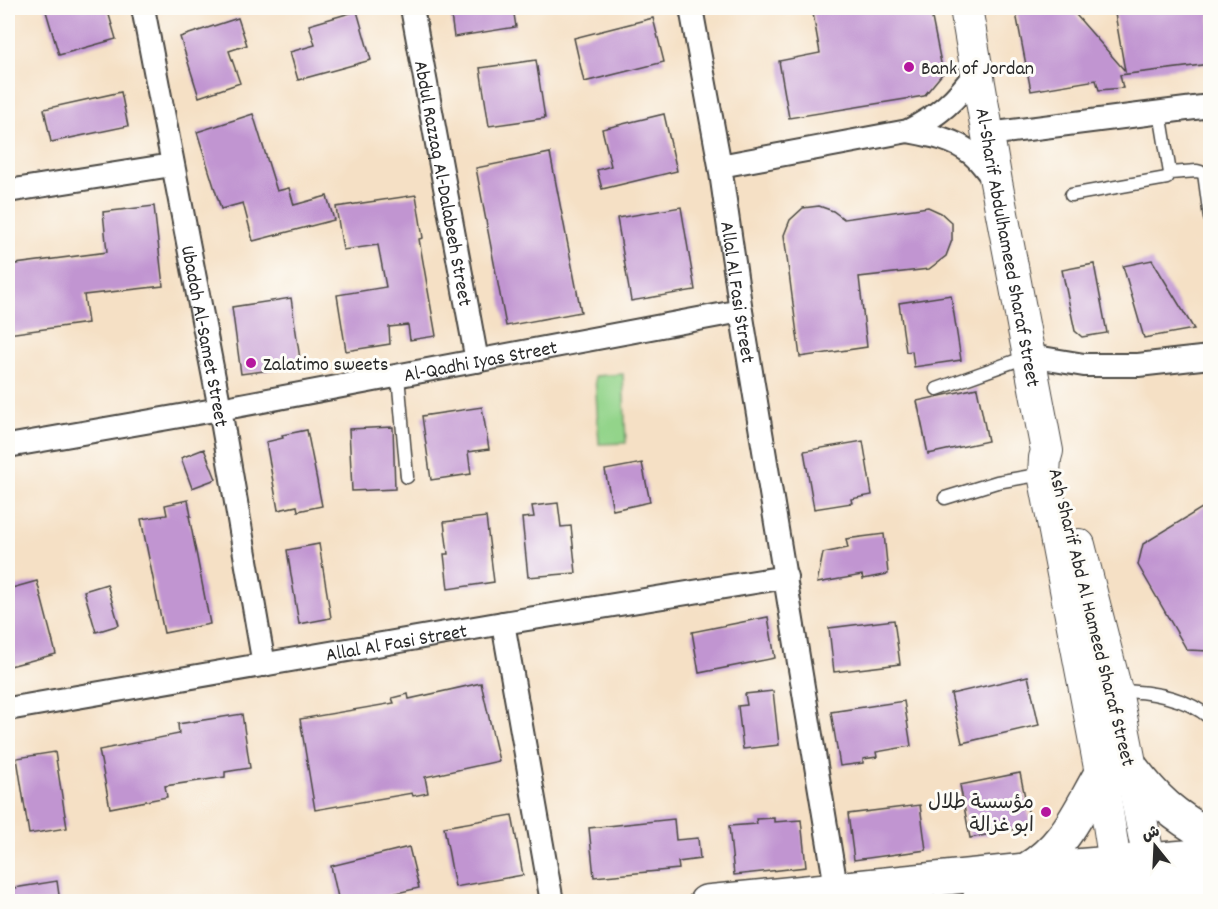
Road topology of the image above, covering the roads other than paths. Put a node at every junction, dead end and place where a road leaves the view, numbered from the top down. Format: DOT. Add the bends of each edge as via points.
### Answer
graph roads {
  1 [pos="143,8"];
  2 [pos="412,8"];
  3 [pos="691,8"];
  4 [pos="966,8"];
  5 [pos="976,72"];
  6 [pos="1210,106"];
  7 [pos="1160,112"];
  8 [pos="908,131"];
  9 [pos="988,134"];
  10 [pos="172,165"];
  11 [pos="720,166"];
  12 [pos="1170,173"];
  13 [pos="996,182"];
  14 [pos="8,191"];
  15 [pos="1071,195"];
  16 [pos="1210,218"];
  17 [pos="741,311"];
  18 [pos="1030,356"];
  19 [pos="1210,357"];
  20 [pos="477,361"];
  21 [pos="398,376"];
  22 [pos="937,389"];
  23 [pos="220,409"];
  24 [pos="8,446"];
  25 [pos="1046,462"];
  26 [pos="407,477"];
  27 [pos="945,498"];
  28 [pos="786,577"];
  29 [pos="503,623"];
  30 [pos="264,665"];
  31 [pos="1116,691"];
  32 [pos="8,709"];
  33 [pos="1210,718"];
  34 [pos="1116,770"];
  35 [pos="1210,836"];
  36 [pos="1210,855"];
  37 [pos="1026,870"];
  38 [pos="1152,873"];
  39 [pos="1117,876"];
  40 [pos="1210,881"];
  41 [pos="836,887"];
  42 [pos="552,902"];
  43 [pos="706,902"];
  44 [pos="978,902"];
  1 -- 10 [label="street, Ubadah Al-Samet Street"];
  2 -- 20 [label="street, Abdul Razzaq Al-Dalabeeh Street"];
  3 -- 11 [label="street, Allal Al Fasi Street"];
  4 -- 5 [label="street, Al-Sharif Abdulhameed Sharaf Street"];
  5 -- 8 [label="street" via="931,120"];
  5 -- 9 [label="street, Al-Sharif Abdulhameed Sharaf Street"];
  6 -- 7 [label="street"];
  7 -- 9 [label="street"];
  7 -- 12 [label="lane"];
  8 -- 11 [label="street"];
  8 -- 13 [label="street" via="942,138 974,154"];
  9 -- 13 [label="street, Al-Sharif Abdulhameed Sharaf Street"];
  10 -- 14 [label="street"];
  10 -- 23 [label="street, Ubadah Al-Samet Street"];
  11 -- 17 [label="street, Allal Al Fasi Street"];
  12 -- 15 [label="lane" via="1167,178"];
  12 -- 16 [label="lane" via="1204,173"];
  13 -- 18 [label="street, Al-Sharif Abdulhameed Sharaf Street"];
  17 -- 20 [label="street, Al-Qadhi Iyas Street"];
  17 -- 28 [label="street, Allal Al Fasi Street"];
  18 -- 19 [label="street" via="1084,365 1138,365"];
  18 -- 22 [label="lane"];
  18 -- 25 [label="street, Al-Sharif Abdulhameed Sharaf Street"];
  20 -- 21 [label="street, Al-Qadhi Iyas Street"];
  21 -- 23 [label="street, Al-Qadhi Iyas Street"];
  21 -- 26 [label="lane"];
  23 -- 24 [label="street, Al-Qadhi Iyas Street"];
  23 -- 30 [label="street, Ubadah Al-Samet Street"];
  25 -- 27 [label="lane"];
  25 -- 31 [label="street, Ash Sharif Abd Al Hameed Sharaf Street" via="1059,470"];
  25 -- 34 [label="street, Ash Sharif Abd Al Hameed Sharaf Street"];
  28 -- 29 [label="street, Allal Al Fasi Street"];
  28 -- 41 [label="street, Allal Al Fasi Street"];
  29 -- 30 [label="street, Allal Al Fasi Street"];
  29 -- 42 [label="street"];
  30 -- 32 [label="street, Allal Al Fasi Street"];
  31 -- 33 [label="lane" via="1176,699 1199,708"];
  31 -- 34 [label="street, Ash Sharif Abd Al Hameed Sharaf Street"];
  34 -- 35 [label="main road"];
  34 -- 37 [label="main road" via="1057,846"];
  34 -- 38 [label="street, Ash Sharif Abd Al Hameed Sharaf Street"];
  34 -- 39 [label="street"];
  36 -- 38 [label="main road"];
  37 -- 39 [label="main road"];
  37 -- 41 [label="main road"];
  38 -- 39 [label="main road"];
  38 -- 40 [label="main road"];
  39 -- 44 [label="main road"];
  41 -- 43 [label="main road"];
}
